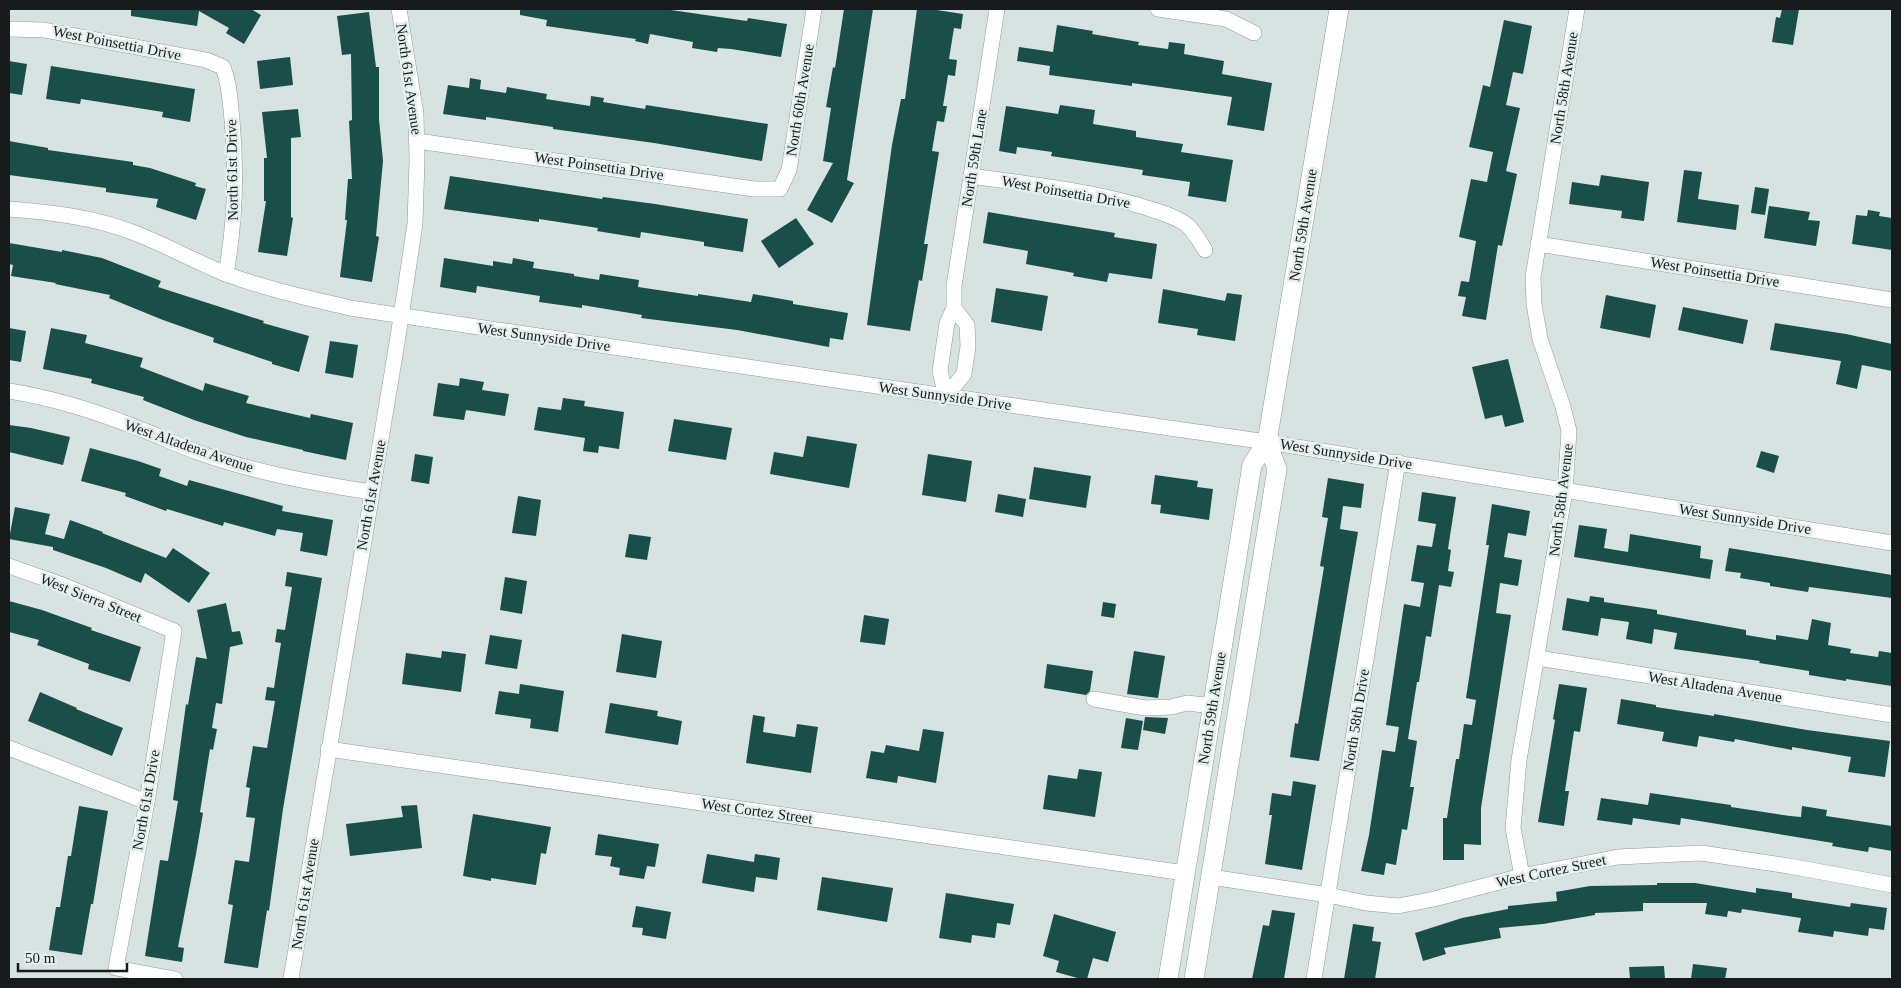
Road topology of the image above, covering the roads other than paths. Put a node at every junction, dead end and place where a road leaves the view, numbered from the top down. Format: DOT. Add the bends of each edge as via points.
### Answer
graph roads {
  1 [pos="399,9"];
  2 [pos="814,9"];
  3 [pos="998,9"];
  4 [pos="1158,9"];
  5 [pos="1338,9"];
  6 [pos="1577,9"];
  7 [pos="9,29"];
  8 [pos="1254,33"];
  9 [pos="223,67"];
  10 [pos="417,141"];
  11 [pos="971,176"];
  12 [pos="780,189"];
  13 [pos="9,209"];
  14 [pos="1538,244"];
  15 [pos="1206,250"];
  16 [pos="226,274"];
  17 [pos="1892,300"];
  18 [pos="954,308"];
  19 [pos="401,316"];
  20 [pos="946,333"];
  21 [pos="968,337"];
  22 [pos="9,390"];
  23 [pos="946,396"];
  24 [pos="1267,442"];
  25 [pos="1398,462"];
  26 [pos="1565,491"];
  27 [pos="371,492"];
  28 [pos="1892,543"];
  29 [pos="9,566"];
  30 [pos="174,631"];
  31 [pos="1538,658"];
  32 [pos="1094,699"];
  33 [pos="1213,706"];
  34 [pos="1892,715"];
  35 [pos="9,748"];
  36 [pos="328,749"];
  37 [pos="147,802"];
  38 [pos="1186,873"];
  39 [pos="1522,876"];
  40 [pos="1211,877"];
  41 [pos="1892,885"];
  42 [pos="1328,895"];
  43 [pos="174,979"];
  44 [pos="291,979"];
  45 [pos="1168,979"];
  46 [pos="1194,979"];
  47 [pos="1314,979"];
  1 -- 10 [label="street, North 61st Avenue" via="416,114"];
  2 -- 12 [label="street, North 60th Avenue" via="789,170"];
  3 -- 11 [label="street, North 59th Lane"];
  4 -- 8 [label="street" via="1226,19"];
  5 -- 24 [label="main road, North 59th Avenue"];
  6 -- 14 [label="street, North 58th Avenue"];
  7 -- 9 [label="street, West Poinsettia Drive" via="44,30 206,60"];
  9 -- 16 [label="street, North 61st Drive" via="228,82 235,173 234,219"];
  10 -- 12 [label="street, West Poinsettia Drive" via="754,189"];
  10 -- 19 [label="street, North 61st Avenue" via="415,224"];
  11 -- 15 [label="street, West Poinsettia Drive" via="1082,192 1157,211 1188,226"];
  11 -- 18 [label="street, North 59th Lane" via="954,286"];
  13 -- 16 [label="street, West Sunnyside Drive" via="45,212 130,231"];
  14 -- 17 [label="street, West Poinsettia Drive"];
  14 -- 26 [label="street, North 58th Avenue" via="1533,277 1534,304 1540,339 1569,432"];
  16 -- 19 [label="street, West Sunnyside Drive" via="350,308"];
  18 -- 20 [label="street, North 59th Lane"];
  18 -- 21 [label="street" via="968,325"];
  19 -- 23 [label="street, West Sunnyside Drive"];
  19 -- 27 [label="street, North 61st Avenue"];
  20 -- 21 [label="street"];
  20 -- 23 [label="street, North 59th Lane" via="940,372"];
  21 -- 23 [label="street" via="964,374"];
  22 -- 27 [label="street, West Altadena Avenue" via="83,409 236,466"];
  23 -- 24 [label="street, West Sunnyside Drive"];
  24 -- 25 [label="street, West Sunnyside Drive"];
  24 -- 33 [label="main road, North 59th Avenue" via="1252,465"];
  24 -- 40 [label="main road, North 59th Avenue" via="1277,469"];
  25 -- 26 [label="street, West Sunnyside Drive"];
  25 -- 42 [label="street, North 58th Drive"];
  26 -- 28 [label="street, West Sunnyside Drive"];
  26 -- 31 [label="street, North 58th Avenue"];
  27 -- 36 [label="street, North 61st Avenue"];
  29 -- 30 [label="street, West Sierra Street"];
  30 -- 37 [label="street, North 61st Drive"];
  31 -- 34 [label="street, West Altadena Avenue"];
  31 -- 39 [label="street, North 58th Avenue" via="1519,760 1513,828"];
  32 -- 33 [label="street" via="1145,708 1171,708 1187,703"];
  33 -- 38 [label="main road, North 59th Avenue"];
  35 -- 37 [label="street"];
  36 -- 38 [label="street, West Cortez Street"];
  36 -- 44 [label="street, North 61st Avenue"];
  37 -- 43 [label="street, North 61st Drive" via="116,968"];
  38 -- 45 [label="main road, North 59th Avenue"];
  39 -- 41 [label="street, West Cortez Street" via="1618,857 1701,853"];
  39 -- 42 [label="street, West Cortez Street" via="1398,906"];
  40 -- 42 [label="street, West Cortez Street"];
  40 -- 46 [label="main road, North 59th Avenue"];
  42 -- 47 [label="street, North 58th Drive"];
}
